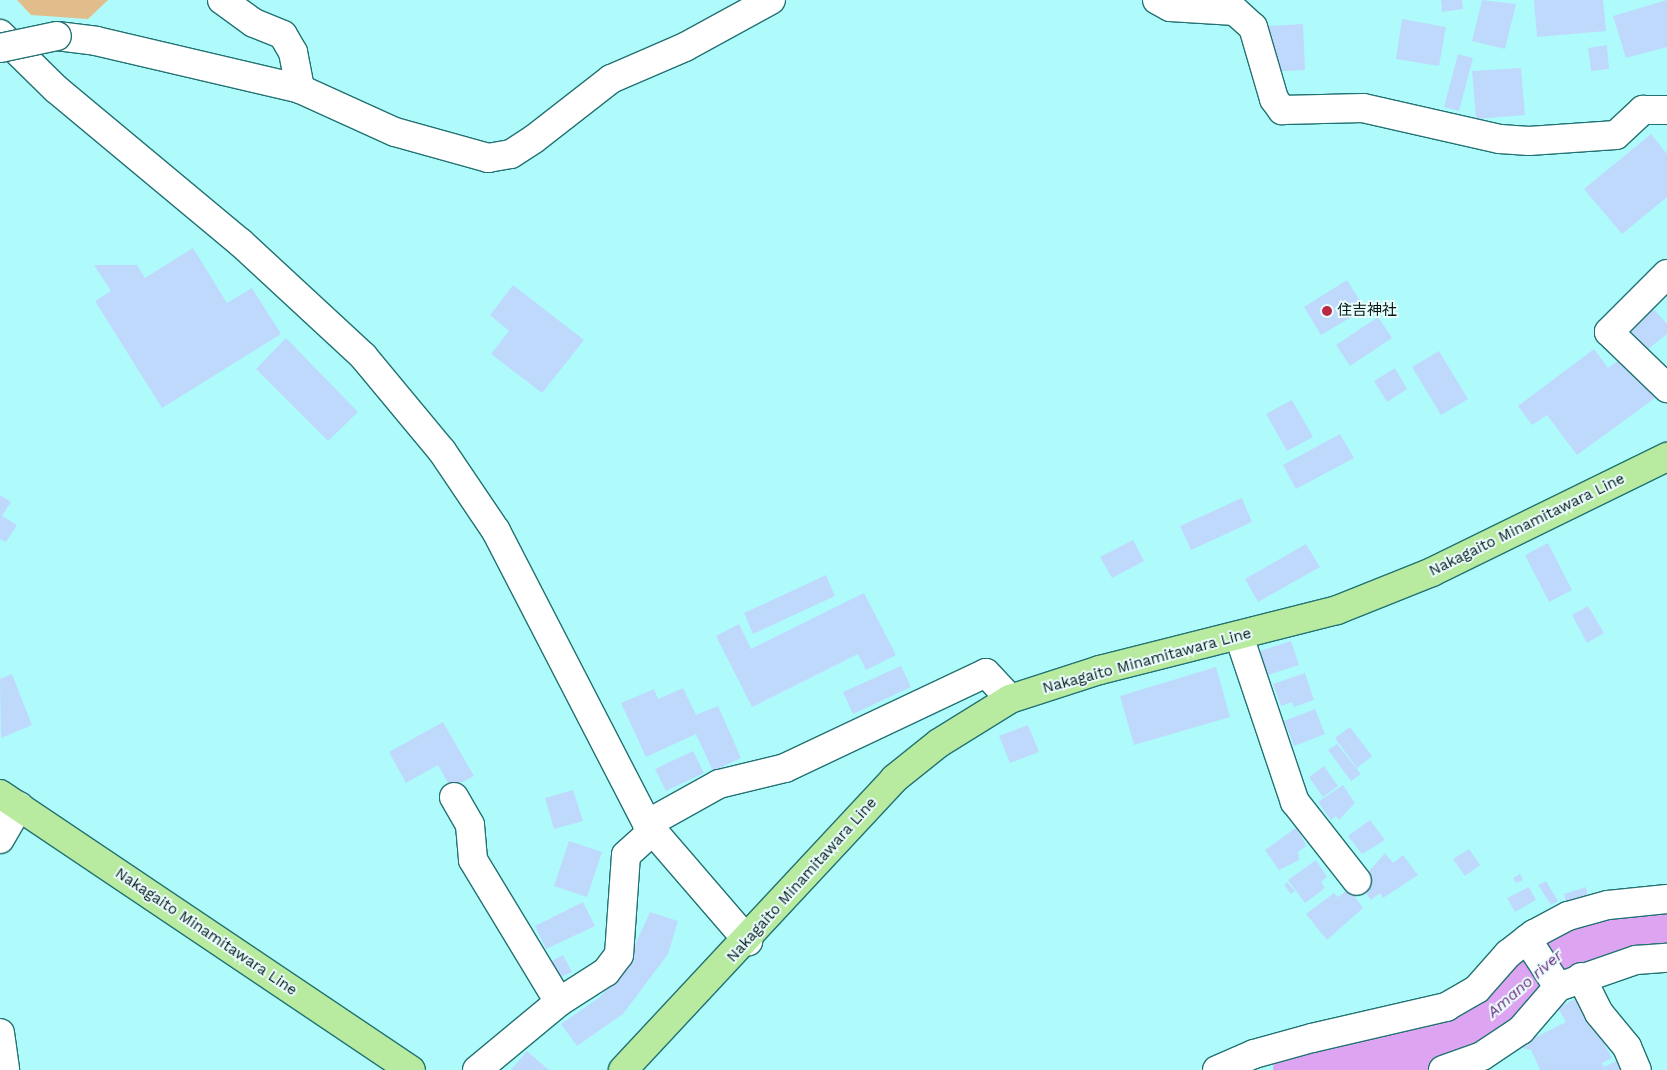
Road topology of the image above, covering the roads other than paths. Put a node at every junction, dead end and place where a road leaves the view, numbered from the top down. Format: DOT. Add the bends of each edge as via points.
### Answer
graph roads {
  1 [pos="222,0"];
  2 [pos="771,0"];
  3 [pos="1157,0"];
  4 [pos="0,34"];
  5 [pos="0,48"];
  6 [pos="300,89"];
  7 [pos="1667,110"];
  8 [pos="1667,274"];
  9 [pos="1667,388"];
  10 [pos="1667,457"];
  11 [pos="1239,636"];
  12 [pos="1010,699"];
  13 [pos="454,797"];
  14 [pos="10,800"];
  15 [pos="650,827"];
  16 [pos="0,839"];
  17 [pos="1357,881"];
  18 [pos="1667,899"];
  19 [pos="1527,939"];
  20 [pos="748,941"];
  21 [pos="1667,958"];
  22 [pos="1570,982"];
  23 [pos="559,1002"];
  24 [pos="0,1032"];
  25 [pos="5,1070"];
  26 [pos="411,1070"];
  27 [pos="478,1070"];
  28 [pos="623,1070"];
  29 [pos="1217,1070"];
  30 [pos="1443,1070"];
  31 [pos="1637,1070"];
  1 -- 6 [label="street" via="254,23 283,35 293,52"];
  2 -- 6 [label="street" via="685,48 611,79 511,154 488,158 395,132"];
  3 -- 7 [label="street" via="1170,7 1235,11 1253,27 1274,99 1282,110 1363,108 1500,139 1529,141 1616,135 1643,110"];
  4 -- 15 [label="street" via="56,89 241,243 363,356 442,451 496,531"];
  5 -- 6 [label="street, bridge" via="57,36 96,41"];
  8 -- 9 [label="street" via="1609,332"];
  10 -- 11 [label="main road, Nakagaito Minamitawara Line" via="1432,572 1337,610"];
  11 -- 12 [label="main road, Nakagaito Minamitawara Line" via="1100,670"];
  11 -- 17 [label="street" via="1295,802"];
  12 -- 15 [label="street" via="986,673 785,768 718,784"];
  12 -- 20 [label="main road, Nakagaito Minamitawara Line" via="939,743 894,779"];
  13 -- 23 [label="street" via="470,825 474,860"];
  14 -- 16 [label="street"];
  14 -- 26 [label="main road, Nakagaito Minamitawara Line"];
  15 -- 20 [label="street"];
  15 -- 23 [label="street" via="626,855 619,955 606,972"];
  18 -- 19 [label="street" via="1608,905 1576,914"];
  19 -- 22 [label="street"];
  19 -- 29 [label="street" via="1477,989 1446,1007 1296,1042"];
  20 -- 28 [label="main road, Nakagaito Minamitawara Line"];
  21 -- 22 [label="street" via="1636,960"];
  22 -- 30 [label="street" via="1521,1030 1482,1056"];
  22 -- 31 [label="street" via="1627,1047"];
  23 -- 27 [label="street"];
  24 -- 25 [label="street"];
}
